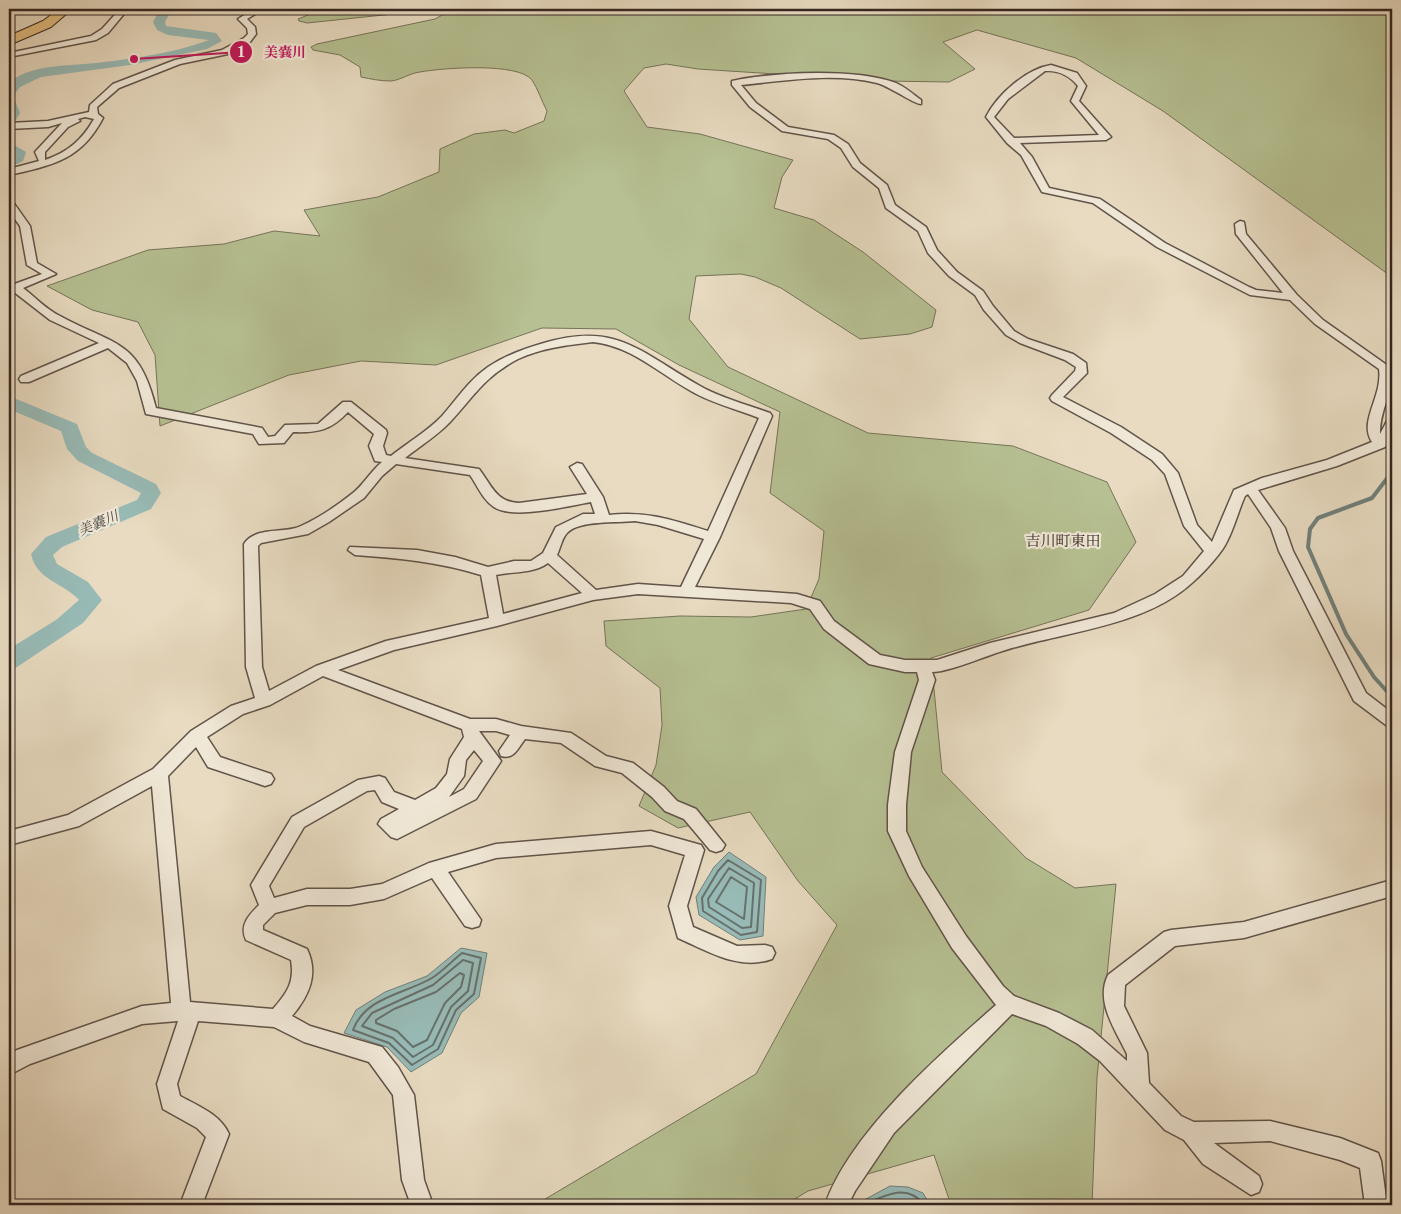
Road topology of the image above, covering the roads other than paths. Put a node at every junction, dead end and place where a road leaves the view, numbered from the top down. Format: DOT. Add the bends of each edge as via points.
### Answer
graph roads {
  1 [pos="66,9"];
  2 [pos="124,9"];
  3 [pos="260,10"];
  4 [pos="9,41"];
  5 [pos="9,55"];
  6 [pos="131,72"];
  7 [pos="918,102"];
  8 [pos="90,114"];
  9 [pos="11,126"];
  10 [pos="1010,141"];
  11 [pos="41,159"];
  12 [pos="9,172"];
  13 [pos="9,204"];
  14 [pos="1240,224"];
  15 [pos="12,289"];
  16 [pos="1293,297"];
  17 [pos="109,342"];
  18 [pos="25,379"];
  19 [pos="1392,424"];
  20 [pos="1380,444"];
  21 [pos="392,460"];
  22 [pos="577,467"];
  23 [pos="1251,489"];
  24 [pos="596,497"];
  25 [pos="604,520"];
  26 [pos="713,537"];
  27 [pos="355,550"];
  28 [pos="1212,552"];
  29 [pos="550,556"];
  30 [pos="488,572"];
  31 [pos="685,593"];
  32 [pos="593,595"];
  33 [pos="497,621"];
  34 [pos="923,667"];
  35 [pos="322,670"];
  36 [pos="264,701"];
  37 [pos="1392,722"];
  38 [pos="471,732"];
  39 [pos="521,732"];
  40 [pos="197,735"];
  41 [pos="506,751"];
  42 [pos="159,774"];
  43 [pos="265,779"];
  44 [pos="416,808"];
  45 [pos="12,838"];
  46 [pos="716,845"];
  47 [pos="435,868"];
  48 [pos="1392,888"];
  49 [pos="269,906"];
  50 [pos="472,920"];
  51 [pos="765,953"];
  52 [pos="1007,1003"];
  53 [pos="187,1011"];
  54 [pos="277,1018"];
  55 [pos="9,1065"];
  56 [pos="1139,1088"];
  57 [pos="1192,1133"];
  58 [pos="1251,1184"];
  59 [pos="191,1205"];
  60 [pos="422,1205"];
  61 [pos="836,1205"];
  62 [pos="1376,1205"];
  1 -- 4 [label="main road" via="47,24"];
  2 -- 5 [label="street" via="105,31 93,38"];
  3 -- 8 [label="street" via="242,19 251,27 252,34 247,40 225,52 178,62 116,86 97,101"];
  6 -- 8 [label="street" via="99,89 88,102"];
  7 -- 28 [label="street" via="895,86 853,78 735,83 753,105 785,129 838,141 856,165 884,187 890,206 922,229 932,251 953,274 979,293 1010,333 1069,357 1082,366 1081,373 1056,398 1116,430 1157,457 1171,473 1191,526"];
  8 -- 9 [label="street" via="48,124"];
  8 -- 11 [label="street" via="65,125 40,152"];
  8 -- 12 [label="street" via="99,118 93,130 64,158"];
  10 -- 10 [label="street" via="990,117 993,109 1038,72 1051,68 1074,74 1081,82 1075,101 1106,137"];
  10 -- 16 [label="street" via="1022,150 1050,193 1096,201 1161,245 1245,289"];
  13 -- 15 [label="street" via="25,226 32,265 51,274"];
  14 -- 16 [label="street" via="1246,240"];
  15 -- 17 [label="street" via="54,318"];
  16 -- 20 [label="street" via="1319,322 1385,368 1387,383 1373,425"];
  17 -- 18 [label="street"];
  17 -- 21 [label="street" via="132,361 143,381 150,411 257,431 264,441 279,440 290,428 320,430 347,405 381,433 376,446 380,458"];
  19 -- 20 [label="street"];
  20 -- 23 [label="street"];
  21 -- 24 [label="street" via="474,472 499,504 510,507"];
  21 -- 26 [label="street" via="446,420 470,388 516,356 558,343 592,338 610,340 642,354 697,390 766,416"];
  21 -- 36 [label="street" via="359,496 324,519 303,530 258,539 251,544 254,667"];
  22 -- 24 [label="street"];
  23 -- 28 [label="street" via="1240,493"];
  23 -- 37 [label="street" via="1278,528 1299,578 1360,697"];
  24 -- 25 [label="street"];
  25 -- 26 [label="street" via="635,517"];
  25 -- 29 [label="street" via="588,517 561,530"];
  26 -- 31 [label="street"];
  27 -- 30 [label="street" via="427,557"];
  28 -- 34 [label="street" via="1188,579 1160,598 1118,617 990,648 938,666"];
  29 -- 30 [label="street" via="534,566 514,566"];
  29 -- 32 [label="street"];
  30 -- 33 [label="street"];
  31 -- 32 [label="street" via="638,589"];
  31 -- 34 [label="street" via="792,598 816,605 829,625 875,660"];
  32 -- 33 [label="street"];
  33 -- 35 [label="street" via="391,645"];
  34 -- 52 [label="street" via="927,680 903,752 897,831 915,871 959,942"];
  35 -- 36 [label="street"];
  35 -- 38 [label="street"];
  36 -- 40 [label="street" via="237,710"];
  38 -- 39 [label="street" via="496,725"];
  38 -- 44 [label="street" via="458,758 454,776 442,793"];
  38 -- 44 [label="street" via="493,761 470,794 397,832 387,824"];
  39 -- 41 [label="street"];
  39 -- 46 [label="street" via="565,737 601,761 627,768 671,806 690,814"];
  40 -- 42 [label="street"];
  40 -- 43 [label="street" via="214,762"];
  42 -- 45 [label="street" via="73,820"];
  42 -- 53 [label="street" via="180,1001"];
  44 -- 49 [label="street" via="388,797 379,782 364,785 298,822 260,885"];
  47 -- 49 [label="street" via="384,891 350,897 307,897"];
  47 -- 50 [label="street"];
  47 -- 51 [label="street" via="496,851 651,838 695,850 678,906 685,932 736,954"];
  48 -- 56 [label="street" via="1244,930 1171,938 1115,981 1114,1007 1137,1053"];
  49 -- 54 [label="street" via="254,922 253,934 300,955 305,973 296,997"];
  52 -- 56 [label="street" via="1052,1018 1085,1037 1107,1054"];
  52 -- 61 [label="street" via="886,1126 846,1183"];
  53 -- 54 [label="street"];
  53 -- 55 [label="street" via="142,1015"];
  53 -- 59 [label="street" via="167,1084 170,1102 205,1121 218,1134"];
  54 -- 60 [label="street" via="304,1033 375,1054 403,1093 414,1178"];
  56 -- 57 [label="street" via="1173,1123"];
  57 -- 58 [label="street" via="1211,1156"];
  57 -- 62 [label="street" via="1270,1131 1340,1149 1370,1161"];
}
